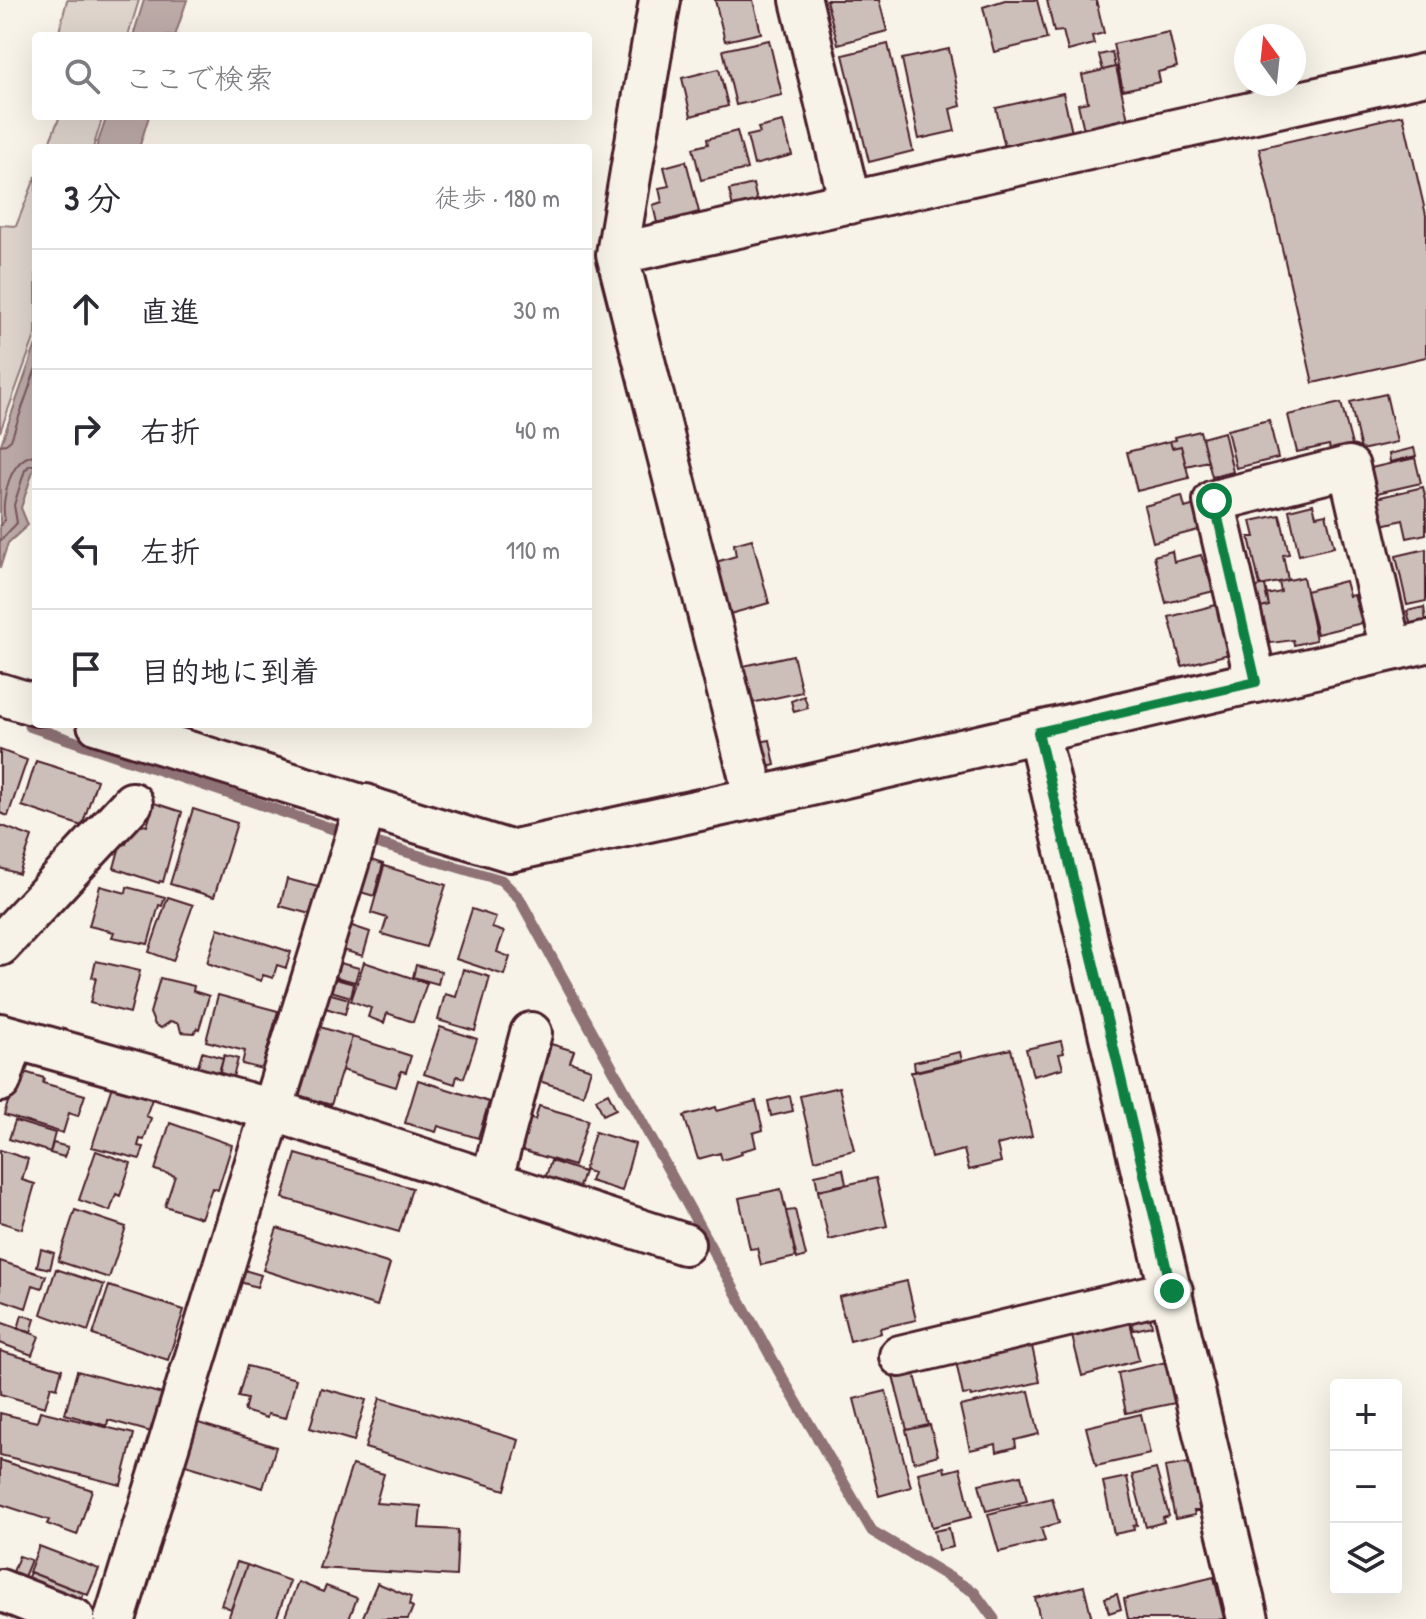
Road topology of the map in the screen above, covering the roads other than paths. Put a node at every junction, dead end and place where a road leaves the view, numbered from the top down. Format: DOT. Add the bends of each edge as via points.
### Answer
graph roads {
  1 [pos="660,0"];
  2 [pos="801,0"];
  3 [pos="1426,74"];
  4 [pos="850,203"];
  5 [pos="617,254"];
  6 [pos="1409,646"];
  7 [pos="1256,682"];
  8 [pos="0,694"];
  9 [pos="32,704"];
  10 [pos="111,728"];
  11 [pos="1038,732"];
  12 [pos="755,798"];
  13 [pos="132,803"];
  14 [pos="366,805"];
  15 [pos="0,945"];
  16 [pos="531,1033"];
  17 [pos="7,1036"];
  18 [pos="0,1081"];
  19 [pos="272,1110"];
  20 [pos="491,1182"];
  21 [pos="684,1244"];
  22 [pos="1172,1291"];
  23 [pos="900,1356"];
  24 [pos="0,1590"];
  25 [pos="74,1619"];
  26 [pos="115,1619"];
  27 [pos="1248,1619"];
  1 -- 5 [label="street"];
  2 -- 4 [label="street"];
  3 -- 4 [label="street"];
  4 -- 5 [label="street"];
  5 -- 12 [label="street"];
  6 -- 7 [label="street"];
  6 -- 7 [label="street" via="1349,467 1214,501"];
  7 -- 11 [label="street"];
  8 -- 9 [label="street"];
  10 -- 14 [label="street"];
  11 -- 12 [label="street"];
  11 -- 22 [label="street"];
  12 -- 14 [label="street" via="510,851"];
  13 -- 15 [label="street"];
  14 -- 19 [label="street"];
  16 -- 20 [label="street"];
  17 -- 18 [label="street"];
  17 -- 19 [label="street"];
  19 -- 20 [label="street"];
  19 -- 26 [label="street"];
  20 -- 21 [label="street"];
  22 -- 23 [label="street"];
  22 -- 27 [label="street"];
  24 -- 25 [label="street"];
}
